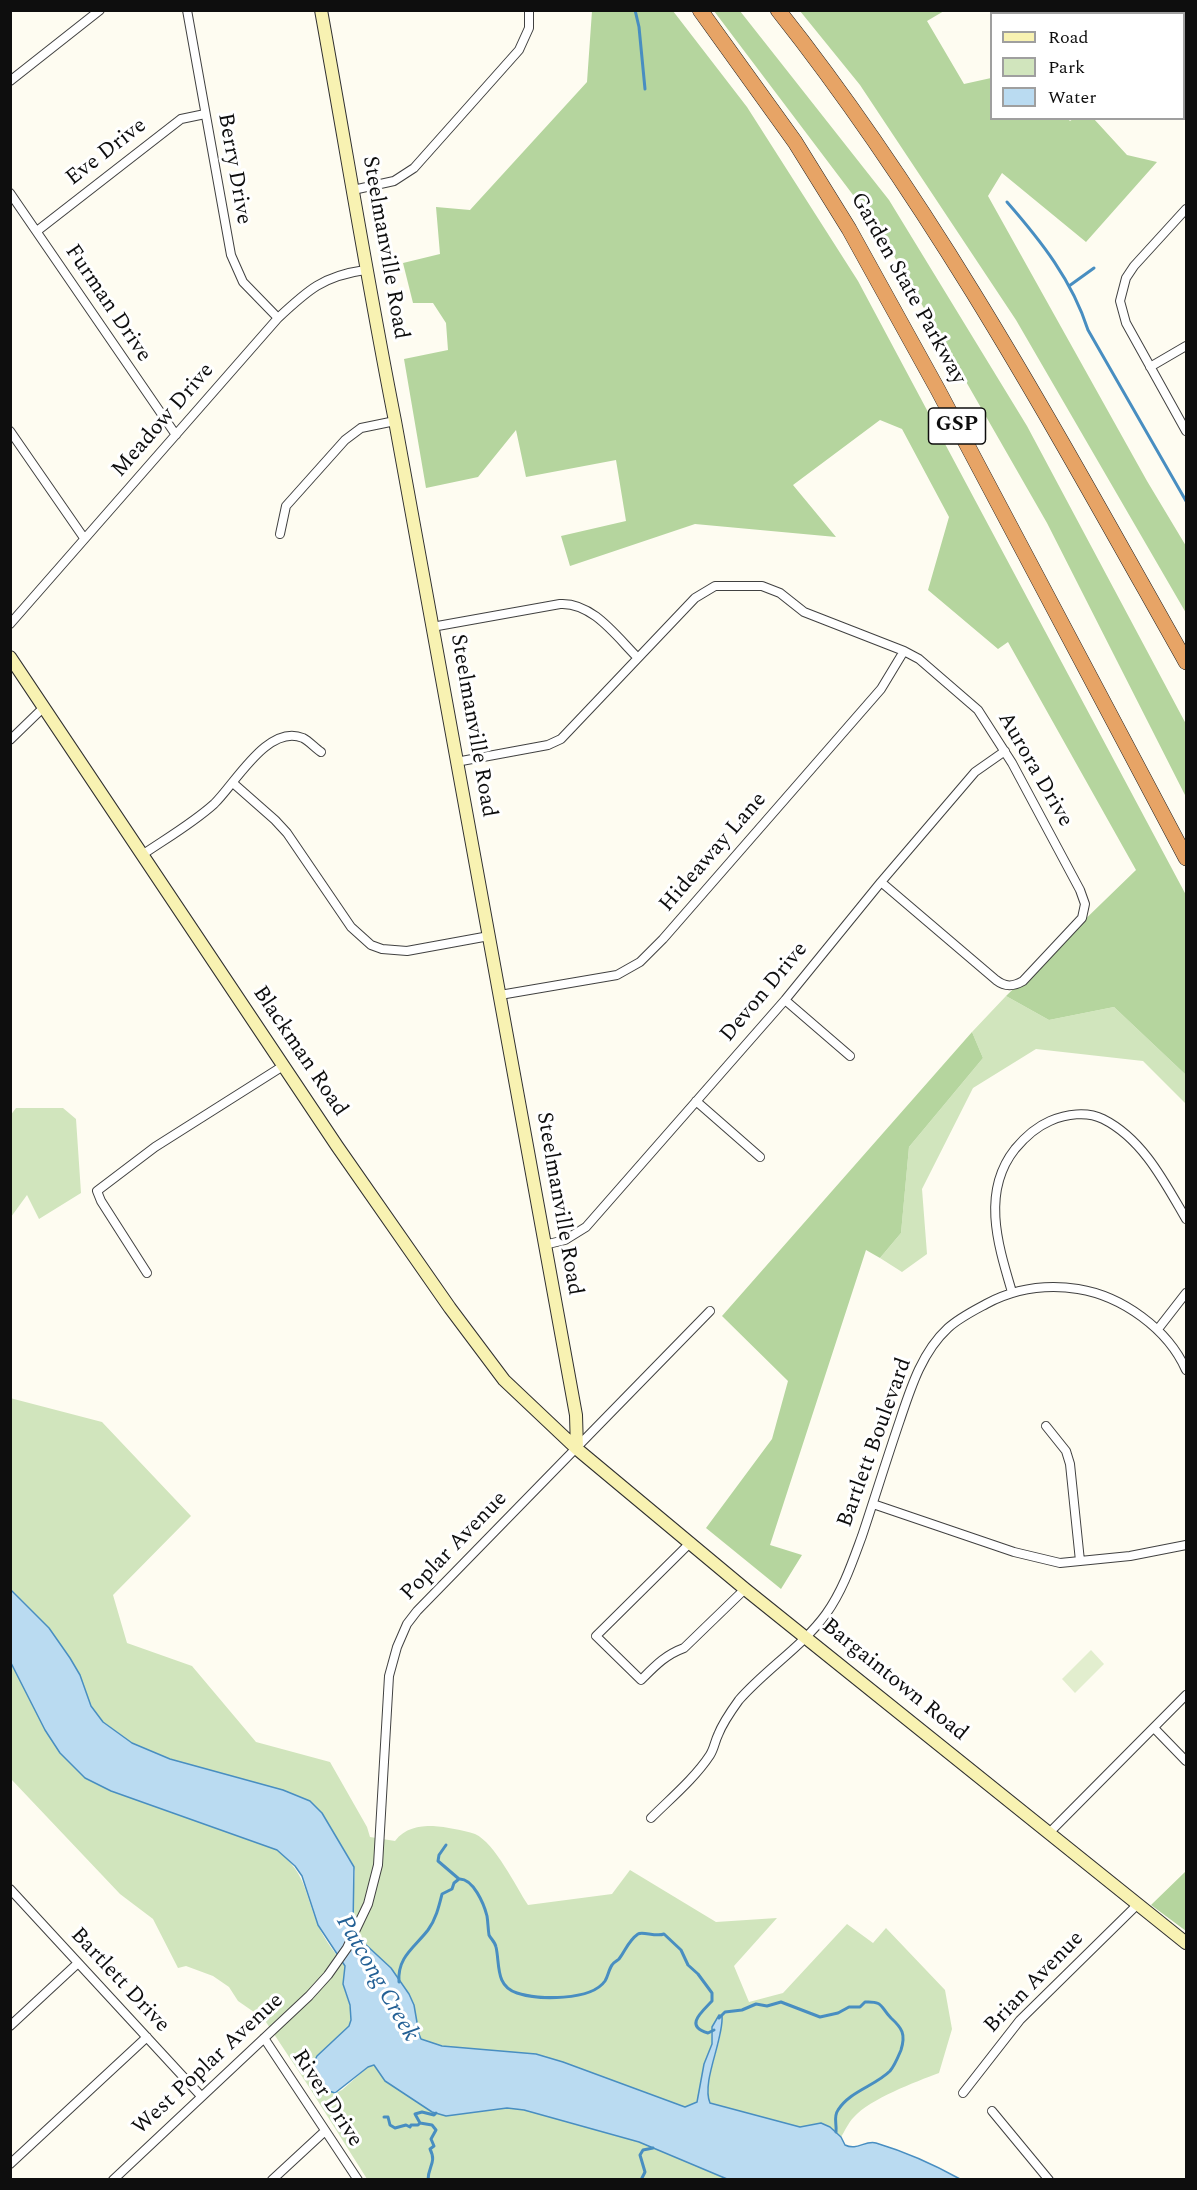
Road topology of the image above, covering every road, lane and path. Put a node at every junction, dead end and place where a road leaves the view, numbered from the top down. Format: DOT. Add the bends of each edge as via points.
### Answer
graph roads {
  1 [pos="100,10"];
  2 [pos="187,10"];
  3 [pos="321,10"];
  4 [pos="529,10"];
  5 [pos="700,10"];
  6 [pos="778,10"];
  7 [pos="10,81"];
  8 [pos="205,114"];
  9 [pos="353,190"];
  10 [pos="10,193"];
  11 [pos="1186,209"];
  12 [pos="37,231"];
  13 [pos="365,270"];
  14 [pos="278,318"];
  15 [pos="1186,346"];
  16 [pos="1150,367"];
  17 [pos="395,421"];
  18 [pos="10,430"];
  19 [pos="1186,431"];
  20 [pos="176,435"];
  21 [pos="280,534"];
  22 [pos="84,538"];
  23 [pos="10,624"];
  24 [pos="432,627"];
  25 [pos="904,651"];
  26 [pos="10,657"];
  27 [pos="637,657"];
  28 [pos="1186,662"];
  29 [pos="43,708"];
  30 [pos="10,740"];
  31 [pos="1005,751"];
  32 [pos="321,752"];
  33 [pos="456,762"];
  34 [pos="233,783"];
  35 [pos="142,855"];
  36 [pos="1186,858"];
  37 [pos="881,882"];
  38 [pos="489,936"];
  39 [pos="500,995"];
  40 [pos="785,1000"];
  41 [pos="850,1056"];
  42 [pos="283,1066"];
  43 [pos="696,1101"];
  44 [pos="760,1156"];
  45 [pos="1186,1219"];
  46 [pos="544,1245"];
  47 [pos="147,1274"];
  48 [pos="1012,1292"];
  49 [pos="1186,1293"];
  50 [pos="710,1311"];
  51 [pos="1158,1329"];
  52 [pos="1186,1370"];
  53 [pos="1046,1426"];
  54 [pos="577,1449"];
  55 [pos="873,1504"];
  56 [pos="691,1542"];
  57 [pos="1186,1545"];
  58 [pos="1080,1561"];
  59 [pos="745,1589"];
  60 [pos="805,1637"];
  61 [pos="1186,1695"];
  62 [pos="1154,1728"];
  63 [pos="1186,1761"];
  64 [pos="651,1818"];
  65 [pos="1050,1832"];
  66 [pos="10,1889"];
  67 [pos="1138,1904"];
  68 [pos="1186,1943"];
  69 [pos="78,1963"];
  70 [pos="328,1975"];
  71 [pos="10,2026"];
  72 [pos="147,2037"];
  73 [pos="264,2038"];
  74 [pos="963,2093"];
  75 [pos="201,2096"];
  76 [pos="992,2110"];
  77 [pos="325,2131"];
  78 [pos="10,2164"];
  79 [pos="112,2180"];
  80 [pos="272,2180"];
  81 [pos="358,2180"];
  82 [pos="1049,2180"];
  1 -- 7 [label="street"];
  2 -- 8 [label="street, Berry Drive"];
  3 -- 9 [label="main road, Steelmanville Road"];
  4 -- 9 [label="street" via="530,28 519,51 414,168 394,181"];
  5 -- 36 [label="highway, Garden State Parkway / GSP" via="795,142 849,229"];
  6 -- 28 [label="highway, Garden State Parkway" via="937,232 1005,342"];
  8 -- 12 [label="street, Eve Drive" via="181,119"];
  8 -- 14 [label="street, Berry Drive" via="231,255 243,282"];
  9 -- 13 [label="main road, Steelmanville Road"];
  10 -- 12 [label="street, Furman Drive"];
  11 -- 16 [label="street" via="1134,267 1122,289 1120,301 1125,323"];
  12 -- 20 [label="street, Furman Drive"];
  13 -- 14 [label="street, Meadow Drive" via="330,277"];
  13 -- 17 [label="main road, Steelmanville Road"];
  14 -- 20 [label="street, Meadow Drive"];
  15 -- 16 [label="street"];
  16 -- 19 [label="street"];
  17 -- 21 [label="street" via="361,428 345,440 286,506"];
  17 -- 24 [label="main road, Steelmanville Road"];
  18 -- 22 [label="street"];
  20 -- 22 [label="street, Meadow Drive"];
  22 -- 23 [label="street, Meadow Drive"];
  24 -- 27 [label="street" via="571,604 590,612"];
  24 -- 33 [label="main road, Steelmanville Road"];
  25 -- 27 [label="street, Aurora Drive" via="804,612 780,593 762,586 715,586 695,598"];
  25 -- 31 [label="street, Aurora Drive" via="978,710"];
  25 -- 39 [label="street, Hideaway Lane" via="869,703 640,962 617,975"];
  26 -- 29 [label="main road, Blackman Road"];
  27 -- 33 [label="street, Aurora Drive" via="561,739 548,745"];
  29 -- 30 [label="street"];
  29 -- 35 [label="main road, Blackman Road"];
  31 -- 37 [label="street, Devon Drive" via="975,772"];
  31 -- 37 [label="street, Aurora Drive" via="1080,890 1085,907 1082,918 1022,982 1006,986 996,980"];
  32 -- 34 [label="street" via="301,737 278,739 257,754"];
  33 -- 38 [label="main road, Steelmanville Road"];
  34 -- 35 [label="street" via="206,811"];
  34 -- 38 [label="street" via="287,833 351,927 371,945 407,951"];
  35 -- 42 [label="main road, Blackman Road"];
  37 -- 40 [label="street, Devon Drive"];
  38 -- 39 [label="main road, Steelmanville Road"];
  39 -- 46 [label="main road, Steelmanville Road"];
  40 -- 41 [label="street"];
  40 -- 43 [label="street, Devon Drive"];
  42 -- 47 [label="street" via="155,1147 97,1191"];
  42 -- 54 [label="main road, Blackman Road" via="483,1356 517,1394"];
  43 -- 44 [label="street"];
  43 -- 46 [label="street, Devon Drive" via="586,1227 565,1240"];
  45 -- 48 [label="street" via="1148,1158 1122,1132 1094,1115 1057,1118 1022,1141 1008,1158 995,1192 995,1226"];
  46 -- 54 [label="main road, Steelmanville Road" via="576,1415"];
  48 -- 51 [label="street, Bartlett Boulevard" via="1035,1287 1082,1290 1120,1303"];
  48 -- 55 [label="street, Bartlett Boulevard" via="967,1314 933,1346 911,1387"];
  49 -- 51 [label="street"];
  50 -- 54 [label="street, Poplar Avenue"];
  51 -- 52 [label="street, Bartlett Boulevard"];
  53 -- 58 [label="street" via="1066,1451 1070,1464"];
  54 -- 56 [label="main road, Bargaintown Road"];
  54 -- 70 [label="street, Poplar Avenue" via="428,1599 401,1638 389,1676 377,1871 368,1904 347,1948"];
  55 -- 58 [label="street" via="1041,1560"];
  55 -- 60 [label="street, Bartlett Boulevard" via="838,1594"];
  56 -- 59 [label="main road, Bargaintown Road"];
  56 -- 59 [label="street" via="596,1636 641,1680 660,1660 684,1648"];
  57 -- 58 [label="street"];
  59 -- 60 [label="main road, Bargaintown Road"];
  60 -- 64 [label="street, Bartlett Boulevard" via="739,1700 724,1720 703,1765"];
  60 -- 65 [label="main road, Bargaintown Road"];
  61 -- 62 [label="street"];
  62 -- 63 [label="street"];
  62 -- 65 [label="street"];
  65 -- 67 [label="main road, Bargaintown Road"];
  66 -- 69 [label="street, Bartlett Drive"];
  67 -- 68 [label="main road, Bargaintown Road"];
  67 -- 74 [label="street, Brian Avenue" via="1020,2020"];
  69 -- 71 [label="street"];
  69 -- 72 [label="street, Bartlett Drive"];
  70 -- 73 [label="street, West Poplar Avenue"];
  72 -- 75 [label="street, Bartlett Drive"];
  72 -- 78 [label="street"];
  73 -- 75 [label="street, West Poplar Avenue"];
  73 -- 77 [label="street, River Drive"];
  75 -- 79 [label="street, West Poplar Avenue"];
  76 -- 82 [label="street"];
  77 -- 80 [label="street"];
  77 -- 81 [label="street, River Drive"];
}
